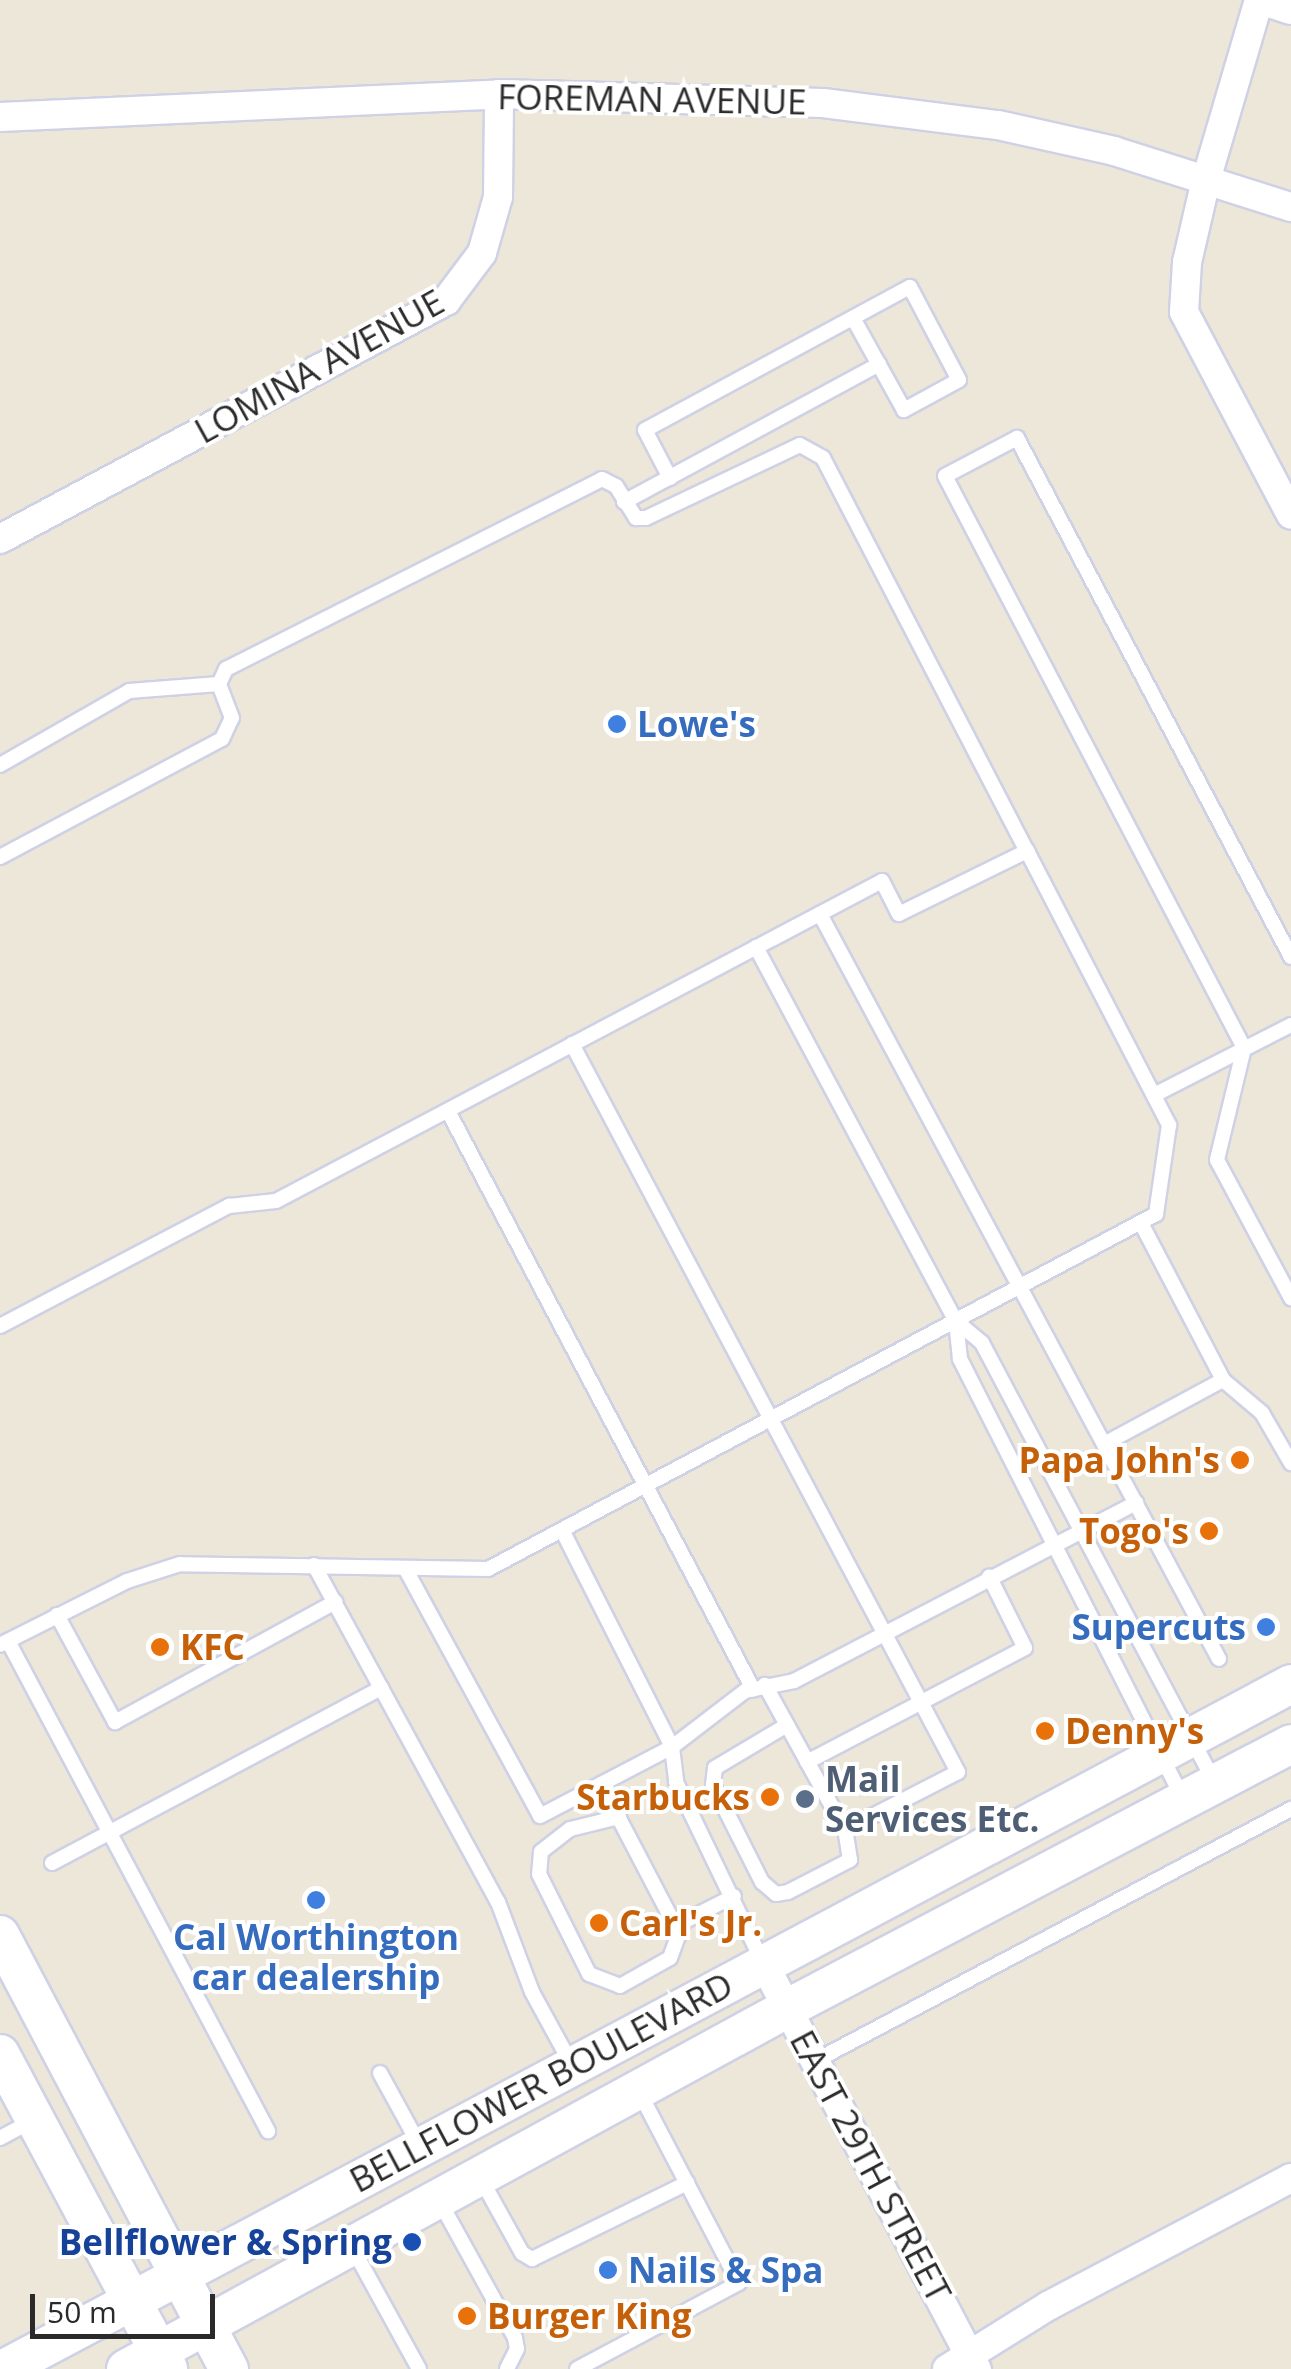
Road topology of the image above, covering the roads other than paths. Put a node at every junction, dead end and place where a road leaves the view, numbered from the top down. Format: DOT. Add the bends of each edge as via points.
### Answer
graph roads {
  1 [pos="1259,0"];
  2 [pos="1276,0"];
  3 [pos="1291,5"];
  4 [pos="498,94"];
  5 [pos="0,117"];
  6 [pos="1206,180"];
  7 [pos="1291,207"];
  8 [pos="854,318"];
  9 [pos="879,364"];
  10 [pos="670,478"];
  11 [pos="624,502"];
  12 [pos="1291,516"];
  13 [pos="0,539"];
  14 [pos="219,684"];
  15 [pos="0,765"];
  16 [pos="1027,851"];
  17 [pos="0,857"];
  18 [pos="820,914"];
  19 [pos="756,947"];
  20 [pos="1291,957"];
  21 [pos="1291,1025"];
  22 [pos="572,1044"];
  23 [pos="1244,1048"];
  24 [pos="1158,1093"];
  25 [pos="448,1110"];
  26 [pos="1140,1222"];
  27 [pos="1020,1287"];
  28 [pos="1291,1298"];
  29 [pos="956,1321"];
  30 [pos="0,1326"];
  31 [pos="1224,1380"];
  32 [pos="768,1421"];
  33 [pos="1291,1424"];
  34 [pos="1275,1433"];
  35 [pos="1104,1444"];
  36 [pos="1291,1463"];
  37 [pos="646,1485"];
  38 [pos="1136,1503"];
  39 [pos="562,1530"];
  40 [pos="1080,1531"];
  41 [pos="1055,1543"];
  42 [pos="314,1566"];
  43 [pos="406,1568"];
  44 [pos="990,1576"];
  45 [pos="335,1602"];
  46 [pos="57,1615"];
  47 [pos="884,1634"];
  48 [pos="4,1643"];
  49 [pos="1219,1659"];
  50 [pos="1291,1684"];
  51 [pos="759,1687"];
  52 [pos="382,1688"];
  53 [pos="920,1702"];
  54 [pos="788,1725"];
  55 [pos="1291,1744"];
  56 [pos="1175,1745"];
  57 [pos="672,1746"];
  58 [pos="807,1762"];
  59 [pos="602,1784"];
  60 [pos="1200,1793"];
  61 [pos="1291,1809"];
  62 [pos="619,1817"];
  63 [pos="845,1830"];
  64 [pos="109,1832"];
  65 [pos="52,1864"];
  66 [pos="734,1896"];
  67 [pos="678,1931"];
  68 [pos="0,1934"];
  69 [pos="764,1964"];
  70 [pos="788,2008"];
  71 [pos="0,2054"];
  72 [pos="815,2061"];
  73 [pos="572,2065"];
  74 [pos="380,2073"];
  75 [pos="638,2091"];
  76 [pos="35,2120"];
  77 [pos="268,2131"];
  78 [pos="0,2138"];
  79 [pos="420,2147"];
  80 [pos="480,2177"];
  81 [pos="1291,2178"];
  82 [pos="687,2183"];
  83 [pos="438,2200"];
  84 [pos="352,2247"];
  85 [pos="180,2275"];
  86 [pos="131,2301"];
  87 [pos="207,2327"];
  88 [pos="151,2363"];
  89 [pos="965,2365"];
  90 [pos="4,2369"];
  91 [pos="229,2369"];
  92 [pos="419,2369"];
  93 [pos="507,2369"];
  94 [pos="578,2369"];
  1 -- 6 [label="street"];
  2 -- 3 [label="main road"];
  4 -- 5 [label="street, FOREMAN AVENUE"];
  4 -- 6 [label="street, FOREMAN AVENUE" via="823,103 998,125"];
  4 -- 13 [label="street, LOMINA AVENUE" via="498,197 482,253 446,301"];
  6 -- 7 [label="street, FOREMAN AVENUE"];
  6 -- 12 [label="street" via="1186,262 1184,312"];
  8 -- 9 [label="lane"];
  8 -- 9 [label="lane" via="910,288 959,380 904,410"];
  8 -- 10 [label="lane" via="645,430"];
  9 -- 10 [label="lane"];
  10 -- 11 [label="lane"];
  11 -- 14 [label="lane" via="616,486 602,479 226,669"];
  11 -- 16 [label="lane" via="636,518 646,518 800,445 812,447"];
  14 -- 15 [label="lane" via="129,691"];
  14 -- 17 [label="lane" via="232,718 222,739"];
  16 -- 18 [label="lane" via="899,914 882,882"];
  16 -- 24 [label="lane"];
  18 -- 19 [label="lane"];
  18 -- 27 [label="lane"];
  19 -- 22 [label="lane"];
  19 -- 29 [label="lane"];
  20 -- 23 [label="lane" via="1017,438 944,476"];
  21 -- 23 [label="lane"];
  22 -- 25 [label="lane"];
  22 -- 32 [label="lane"];
  23 -- 24 [label="lane"];
  23 -- 28 [label="lane" via="1217,1160"];
  24 -- 26 [label="lane" via="1169,1124 1156,1214"];
  25 -- 30 [label="lane" via="276,1202 229,1206"];
  25 -- 37 [label="lane"];
  26 -- 27 [label="lane"];
  26 -- 31 [label="lane"];
  27 -- 29 [label="lane"];
  27 -- 35 [label="lane"];
  29 -- 32 [label="lane"];
  29 -- 40 [label="lane" via="982,1343"];
  29 -- 41 [label="lane" via="960,1359"];
  31 -- 34 [label="lane"];
  31 -- 35 [label="lane"];
  32 -- 37 [label="lane"];
  32 -- 47 [label="lane"];
  33 -- 34 [label="lane"];
  34 -- 36 [label="lane"];
  35 -- 38 [label="lane"];
  37 -- 39 [label="lane"];
  37 -- 51 [label="lane"];
  38 -- 40 [label="lane"];
  38 -- 49 [label="lane"];
  39 -- 43 [label="lane" via="488,1569"];
  39 -- 57 [label="lane"];
  40 -- 41 [label="lane"];
  40 -- 56 [label="lane"];
  41 -- 44 [label="lane"];
  41 -- 56 [label="lane" via="1066,1578"];
  42 -- 43 [label="lane"];
  42 -- 45 [label="lane"];
  42 -- 46 [label="lane" via="180,1564"];
  43 -- 59 [label="lane" via="540,1816"];
  44 -- 47 [label="lane"];
  44 -- 53 [label="lane" via="1026,1648"];
  45 -- 46 [label="lane" via="116,1722"];
  45 -- 52 [label="lane"];
  46 -- 48 [label="lane"];
  47 -- 51 [label="lane" via="794,1682"];
  47 -- 53 [label="lane"];
  48 -- 64 [label="lane"];
  50 -- 56 [label="main road, BELLFLOWER BOULEVARD"];
  51 -- 54 [label="lane"];
  51 -- 57 [label="lane"];
  52 -- 64 [label="lane"];
  52 -- 73 [label="lane" via="498,1902 532,1992"];
  53 -- 58 [label="lane"];
  53 -- 63 [label="lane" via="958,1772"];
  54 -- 58 [label="lane"];
  54 -- 63 [label="lane" via="715,1768 713,1785 762,1882 776,1894 788,1892 850,1860"];
  55 -- 60 [label="main road, BELLFLOWER BOULEVARD"];
  56 -- 60 [label="lane"];
  56 -- 60 [label="lane"];
  56 -- 69 [label="main road, BELLFLOWER BOULEVARD"];
  57 -- 59 [label="lane"];
  57 -- 66 [label="lane" via="676,1782"];
  58 -- 63 [label="lane"];
  59 -- 62 [label="lane"];
  60 -- 70 [label="main road, BELLFLOWER BOULEVARD"];
  61 -- 72 [label="lane"];
  62 -- 67 [label="lane"];
  62 -- 67 [label="lane" via="570,1829 541,1852 539,1874 589,1974 620,1986 670,1958"];
  64 -- 65 [label="lane"];
  64 -- 77 [label="lane"];
  66 -- 67 [label="lane"];
  66 -- 69 [label="lane"];
  68 -- 85 [label="main road"];
  69 -- 70 [label="street, EAST 29TH STREET"];
  69 -- 73 [label="main road, BELLFLOWER BOULEVARD"];
  70 -- 72 [label="street, EAST 29TH STREET"];
  70 -- 75 [label="main road, BELLFLOWER BOULEVARD"];
  71 -- 76 [label="main road"];
  72 -- 89 [label="street, EAST 29TH STREET"];
  73 -- 79 [label="main road, BELLFLOWER BOULEVARD"];
  74 -- 79 [label="lane"];
  75 -- 80 [label="main road, BELLFLOWER BOULEVARD"];
  75 -- 82 [label="lane"];
  76 -- 78 [label="lane"];
  76 -- 86 [label="main road"];
  79 -- 85 [label="main road, BELLFLOWER BOULEVARD"];
  80 -- 82 [label="lane" via="532,2259"];
  80 -- 83 [label="main road, BELLFLOWER BOULEVARD"];
  81 -- 89 [label="street" via="1048,2306"];
  82 -- 94 [label="lane" via="740,2283"];
  83 -- 84 [label="main road, BELLFLOWER BOULEVARD"];
  83 -- 93 [label="lane" via="515,2338 518,2349"];
  84 -- 87 [label="main road, BELLFLOWER BOULEVARD"];
  84 -- 92 [label="lane"];
  85 -- 86 [label="main road, BELLFLOWER BOULEVARD"];
  85 -- 87 [label="main road"];
  86 -- 88 [label="main road"];
  86 -- 90 [label="main road, BELLFLOWER BOULEVARD"];
  87 -- 88 [label="main road, BELLFLOWER BOULEVARD"];
  87 -- 91 [label="main road"];
}
